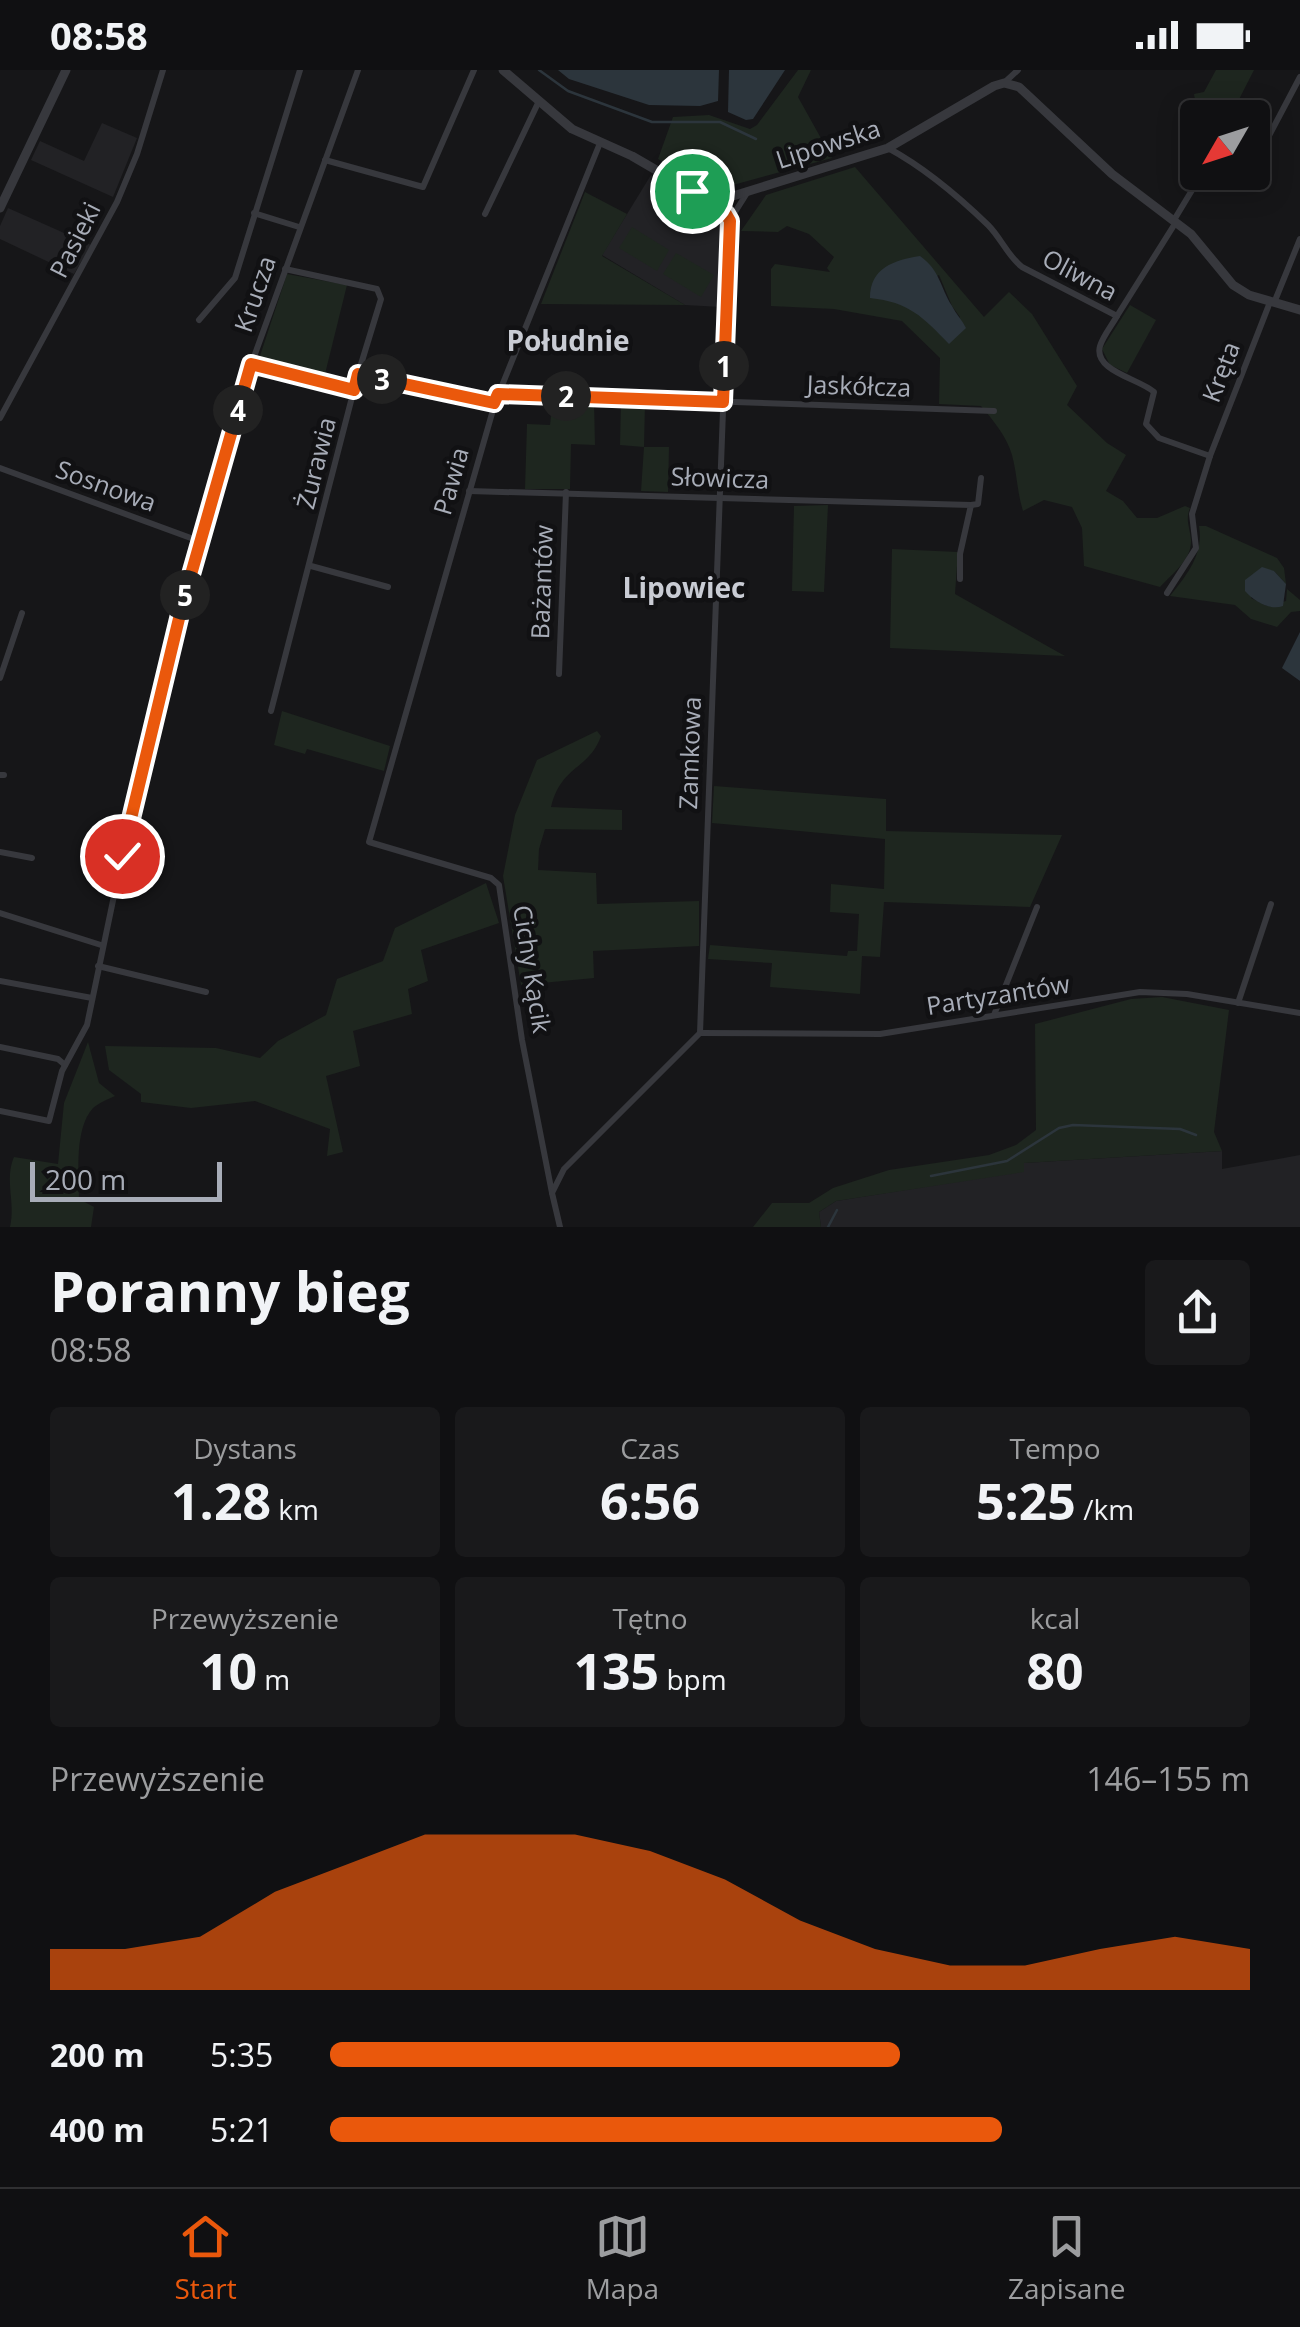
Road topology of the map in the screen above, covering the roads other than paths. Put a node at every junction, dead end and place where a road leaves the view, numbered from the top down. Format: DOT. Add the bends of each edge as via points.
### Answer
graph roads {
  1 [pos="66,70"];
  2 [pos="163,70"];
  3 [pos="300,70"];
  4 [pos="358,70"];
  5 [pos="474,70"];
  6 [pos="503,70"];
  7 [pos="1018,70"];
  8 [pos="1300,77"];
  9 [pos="1004,83"];
  10 [pos="539,101"];
  11 [pos="1270,134"];
  12 [pos="600,142"];
  13 [pos="888,148"];
  14 [pos="325,160"];
  15 [pos="1193,190"];
  16 [pos="748,192"];
  17 [pos="699,195"];
  18 [pos="726,199"];
  19 [pos="0,208"];
  20 [pos="254,213"];
  21 [pos="485,214"];
  22 [pos="729,216"];
  23 [pos="1175,221"];
  24 [pos="299,227"];
  25 [pos="1300,239"];
  26 [pos="285,270"];
  27 [pos="1272,302"];
  28 [pos="1300,310"];
  29 [pos="1117,316"];
  30 [pos="199,320"];
  31 [pos="251,364"];
  32 [pos="358,374"];
  33 [pos="354,390"];
  34 [pos="498,394"];
  35 [pos="4,402"];
  36 [pos="723,402"];
  37 [pos="494,403"];
  38 [pos="994,411"];
  39 [pos="0,418"];
  40 [pos="1210,456"];
  41 [pos="0,468"];
  42 [pos="981,478"];
  43 [pos="469,490"];
  44 [pos="566,492"];
  45 [pos="719,498"];
  46 [pos="970,506"];
  47 [pos="199,542"];
  48 [pos="311,566"];
  49 [pos="960,579"];
  50 [pos="388,587"];
  51 [pos="1167,593"];
  52 [pos="22,612"];
  53 [pos="559,674"];
  54 [pos="0,678"];
  55 [pos="272,711"];
  56 [pos="369,842"];
  57 [pos="0,852"];
  58 [pos="32,858"];
  59 [pos="1271,904"];
  60 [pos="1037,906"];
  61 [pos="0,914"];
  62 [pos="102,945"];
  63 [pos="98,966"];
  64 [pos="0,980"];
  65 [pos="206,992"];
  66 [pos="92,998"];
  67 [pos="1238,1004"];
  68 [pos="1300,1013"];
  69 [pos="994,1015"];
  70 [pos="700,1033"];
  71 [pos="0,1047"];
  72 [pos="65,1065"];
  73 [pos="0,1112"];
  74 [pos="552,1194"];
  75 [pos="560,1227"];
  1 -- 19 [label="street"];
  2 -- 35 [label="street, Pasieki" via="116,202"];
  3 -- 20 [label="street"];
  4 -- 14 [label="street, Krucza"];
  5 -- 14 [label="street" via="423,187"];
  6 -- 10 [label="street, Lipowska"];
  7 -- 9 [label="street"];
  8 -- 11 [label="street"];
  9 -- 13 [label="street, Lipowska"];
  9 -- 23 [label="street" via="1020,87 1112,174"];
  10 -- 12 [label="street, Lipowska"];
  10 -- 21 [label="street"];
  12 -- 17 [label="street, Lipowska"];
  12 -- 34 [label="street, Pawia"];
  13 -- 16 [label="street, Lipowska"];
  13 -- 29 [label="street, Oliwna" via="931,173 1022,267"];
  14 -- 24 [label="street, Krucza"];
  15 -- 23 [label="street"];
  16 -- 18 [label="street, Lipowska"];
  16 -- 22 [label="street"];
  17 -- 18 [label="street, Lipowska"];
  17 -- 22 [label="street"];
  18 -- 22 [label="street, Zamkowa"];
  20 -- 24 [label="street"];
  20 -- 30 [label="street" via="235,278"];
  22 -- 36 [label="street, Zamkowa"];
  23 -- 27 [label="street" via="1232,285"];
  23 -- 29 [label="street"];
  24 -- 26 [label="street, Krucza"];
  25 -- 27 [label="street, Kręta"];
  26 -- 31 [label="street, Krucza"];
  26 -- 32 [label="street, Żurawia" via="381,292"];
  27 -- 28 [label="street"];
  27 -- 40 [label="street, Kręta"];
  29 -- 40 [label="street, Oliwna" via="1100,358 1154,392 1146,424 1159,438"];
  31 -- 33 [label="street"];
  31 -- 47 [label="street, Krucza"];
  32 -- 33 [label="street, Żurawia"];
  32 -- 37 [label="street"];
  33 -- 48 [label="street, Żurawia"];
  34 -- 36 [label="street, Jaskółcza"];
  34 -- 37 [label="street, Pawia"];
  35 -- 39 [label="street, Pasieki"];
  36 -- 38 [label="street, Jaskółcza"];
  36 -- 45 [label="street, Zamkowa"];
  37 -- 43 [label="street, Pawia"];
  40 -- 51 [label="street" via="1192,514 1196,548"];
  41 -- 47 [label="street, Sosnowa"];
  42 -- 46 [label="street" via="978,504"];
  43 -- 44 [label="street, Słowicza"];
  43 -- 56 [label="street, Pawia"];
  44 -- 45 [label="street, Słowicza"];
  44 -- 53 [label="street, Bażantów"];
  45 -- 46 [label="street, Słowicza"];
  45 -- 70 [label="street, Zamkowa"];
  46 -- 49 [label="street"];
  47 -- 62 [label="street, Krucza"];
  48 -- 50 [label="street"];
  48 -- 55 [label="street, Żurawia"];
  52 -- 54 [label="street"];
  56 -- 74 [label="street, Cichy Kącik" via="498,885"];
  57 -- 58 [label="street"];
  59 -- 67 [label="street"];
  60 -- 69 [label="street"];
  61 -- 62 [label="street"];
  62 -- 63 [label="street, Krucza"];
  63 -- 65 [label="street"];
  63 -- 66 [label="street, Krucza"];
  64 -- 66 [label="street"];
  66 -- 72 [label="street, Krucza" via="87,1026"];
  67 -- 68 [label="street, Partyzantów"];
  67 -- 69 [label="street, Partyzantów" via="1140,992"];
  69 -- 70 [label="street, Partyzantów" via="880,1034"];
  70 -- 74 [label="street" via="564,1169"];
  71 -- 72 [label="street"];
  72 -- 73 [label="street, Krucza" via="49,1121"];
  74 -- 75 [label="street"];
}
